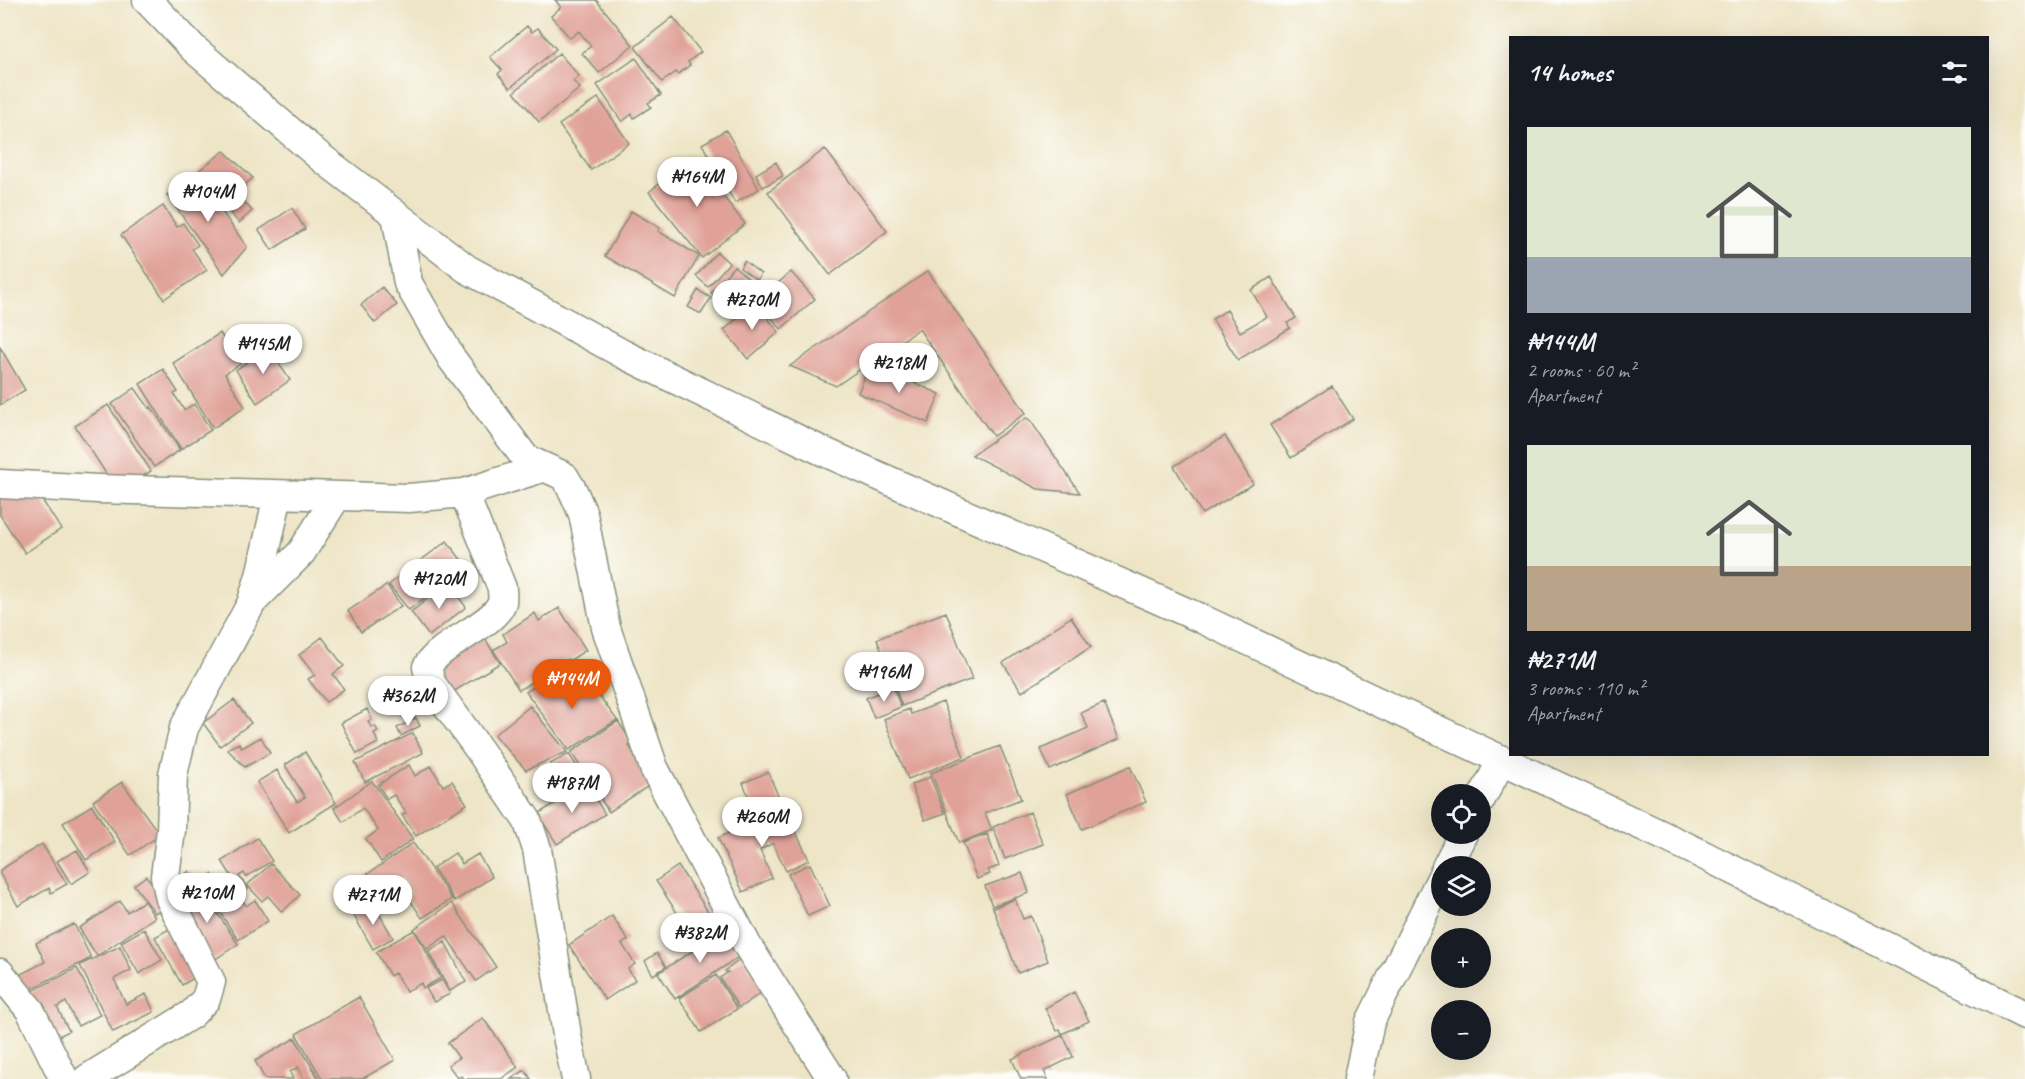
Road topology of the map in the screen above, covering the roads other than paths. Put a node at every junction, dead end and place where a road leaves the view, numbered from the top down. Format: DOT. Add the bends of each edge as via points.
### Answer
graph roads {
  1 [pos="147,0"];
  2 [pos="396,215"];
  3 [pos="542,468"];
  4 [pos="0,484"];
  5 [pos="464,493"];
  6 [pos="278,495"];
  7 [pos="337,496"];
  8 [pos="251,604"];
  9 [pos="1502,760"];
  10 [pos="1489,784"];
  11 [pos="1431,898"];
  12 [pos="0,973"];
  13 [pos="2025,1015"];
  14 [pos="64,1079"];
  15 [pos="87,1079"];
  16 [pos="576,1079"];
  17 [pos="832,1079"];
  18 [pos="1358,1079"];
  1 -- 2 [label="street" via="194,49 319,156"];
  2 -- 3 [label="street" via="408,283 418,302 452,359 519,450"];
  2 -- 9 [label="street" via="467,269 623,354 820,450 1202,619"];
  3 -- 5 [label="street"];
  3 -- 17 [label="street" via="564,476 583,514 606,628 654,768 747,945"];
  4 -- 6 [label="street"];
  5 -- 7 [label="street" via="409,498"];
  5 -- 16 [label="street" via="502,588 502,603 486,620 433,657 427,667 431,684 527,820 537,849"];
  6 -- 7 [label="street"];
  6 -- 8 [label="street"];
  7 -- 8 [label="street" via="301,553"];
  8 -- 15 [label="street" via="184,728 173,774 165,876 170,899 211,982 206,999 192,1014"];
  9 -- 10 [label="street"];
  9 -- 13 [label="street"];
  11 -- 18 [label="street" via="1370,1022"];
  12 -- 14 [label="street" via="30,1010"];
}
